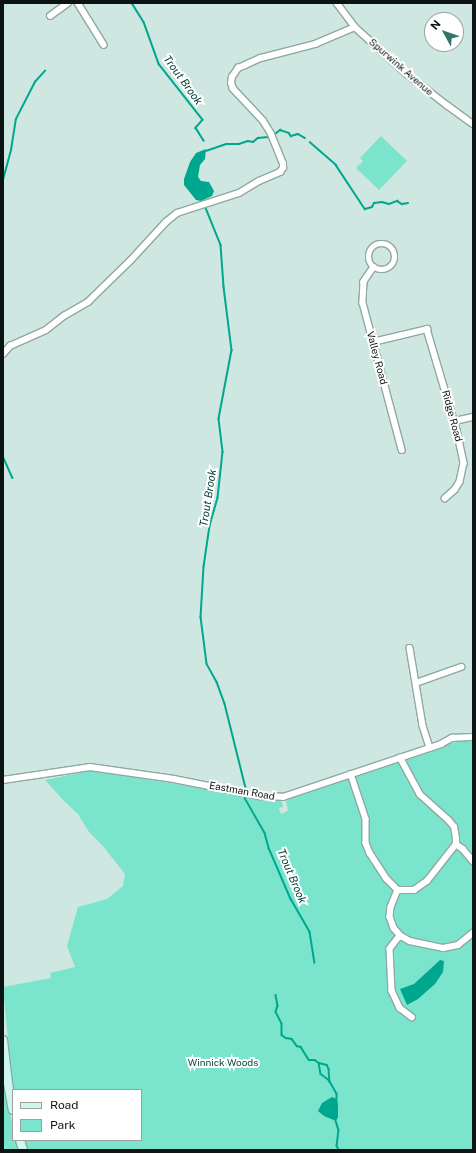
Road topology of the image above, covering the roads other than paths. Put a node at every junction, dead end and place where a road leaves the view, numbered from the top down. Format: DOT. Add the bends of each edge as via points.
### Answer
graph roads {
  1 [pos="68,3"];
  2 [pos="78,3"];
  3 [pos="337,3"];
  4 [pos="50,16"];
  5 [pos="355,27"];
  6 [pos="104,45"];
  7 [pos="473,124"];
  8 [pos="374,267"];
  9 [pos="373,342"];
  10 [pos="3,354"];
  11 [pos="473,417"];
  12 [pos="454,421"];
  13 [pos="402,450"];
  14 [pos="445,499"];
  15 [pos="410,648"];
  16 [pos="461,667"];
  17 [pos="416,683"];
  18 [pos="473,737"];
  19 [pos="430,748"];
  20 [pos="400,758"];
  21 [pos="351,774"];
  22 [pos="3,780"];
  23 [pos="456,844"];
  24 [pos="473,861"];
  25 [pos="398,890"];
  26 [pos="473,933"];
  27 [pos="400,936"];
  28 [pos="412,1016"];
  29 [pos="3,1040"];
  30 [pos="12,1105"];
  1 -- 4 [label="street"];
  2 -- 6 [label="street"];
  3 -- 5 [label="street, Spurwink Avenue"];
  5 -- 7 [label="street, Spurwink Avenue" via="424,88"];
  5 -- 10 [label="street" via="315,44 261,58 238,68 232,77 233,89 263,120 271,134 283,164 280,172 238,193 177,213 88,302 46,330 10,346"];
  8 -- 8 [label="street" via="384,270 392,266 395,256 393,250 388,246 378,245 371,250 369,259"];
  8 -- 9 [label="street, Valley Road" via="363,287 363,303"];
  9 -- 12 [label="street, Ridge Road" via="427,329"];
  9 -- 13 [label="street, Valley Road"];
  11 -- 12 [label="street"];
  12 -- 14 [label="street, Ridge Road" via="464,468 455,490"];
  15 -- 17 [label="street"];
  16 -- 17 [label="street"];
  17 -- 19 [label="street" via="423,726"];
  18 -- 19 [label="street, Eastman Road" via="452,738"];
  19 -- 20 [label="street, Eastman Road"];
  20 -- 21 [label="street, Eastman Road"];
  20 -- 23 [label="street" via="420,795 454,827"];
  21 -- 22 [label="street, Eastman Road" via="294,794 272,797 174,779 90,768"];
  21 -- 25 [label="street" via="366,819 366,843 370,853 387,879"];
  23 -- 24 [label="street"];
  23 -- 25 [label="street" via="420,887 414,890"];
  25 -- 27 [label="street" via="390,917"];
  26 -- 27 [label="street" via="458,945 443,948 410,941"];
  27 -- 28 [label="street" via="390,949 392,991 400,1008"];
  29 -- 30 [label="street"];
}
